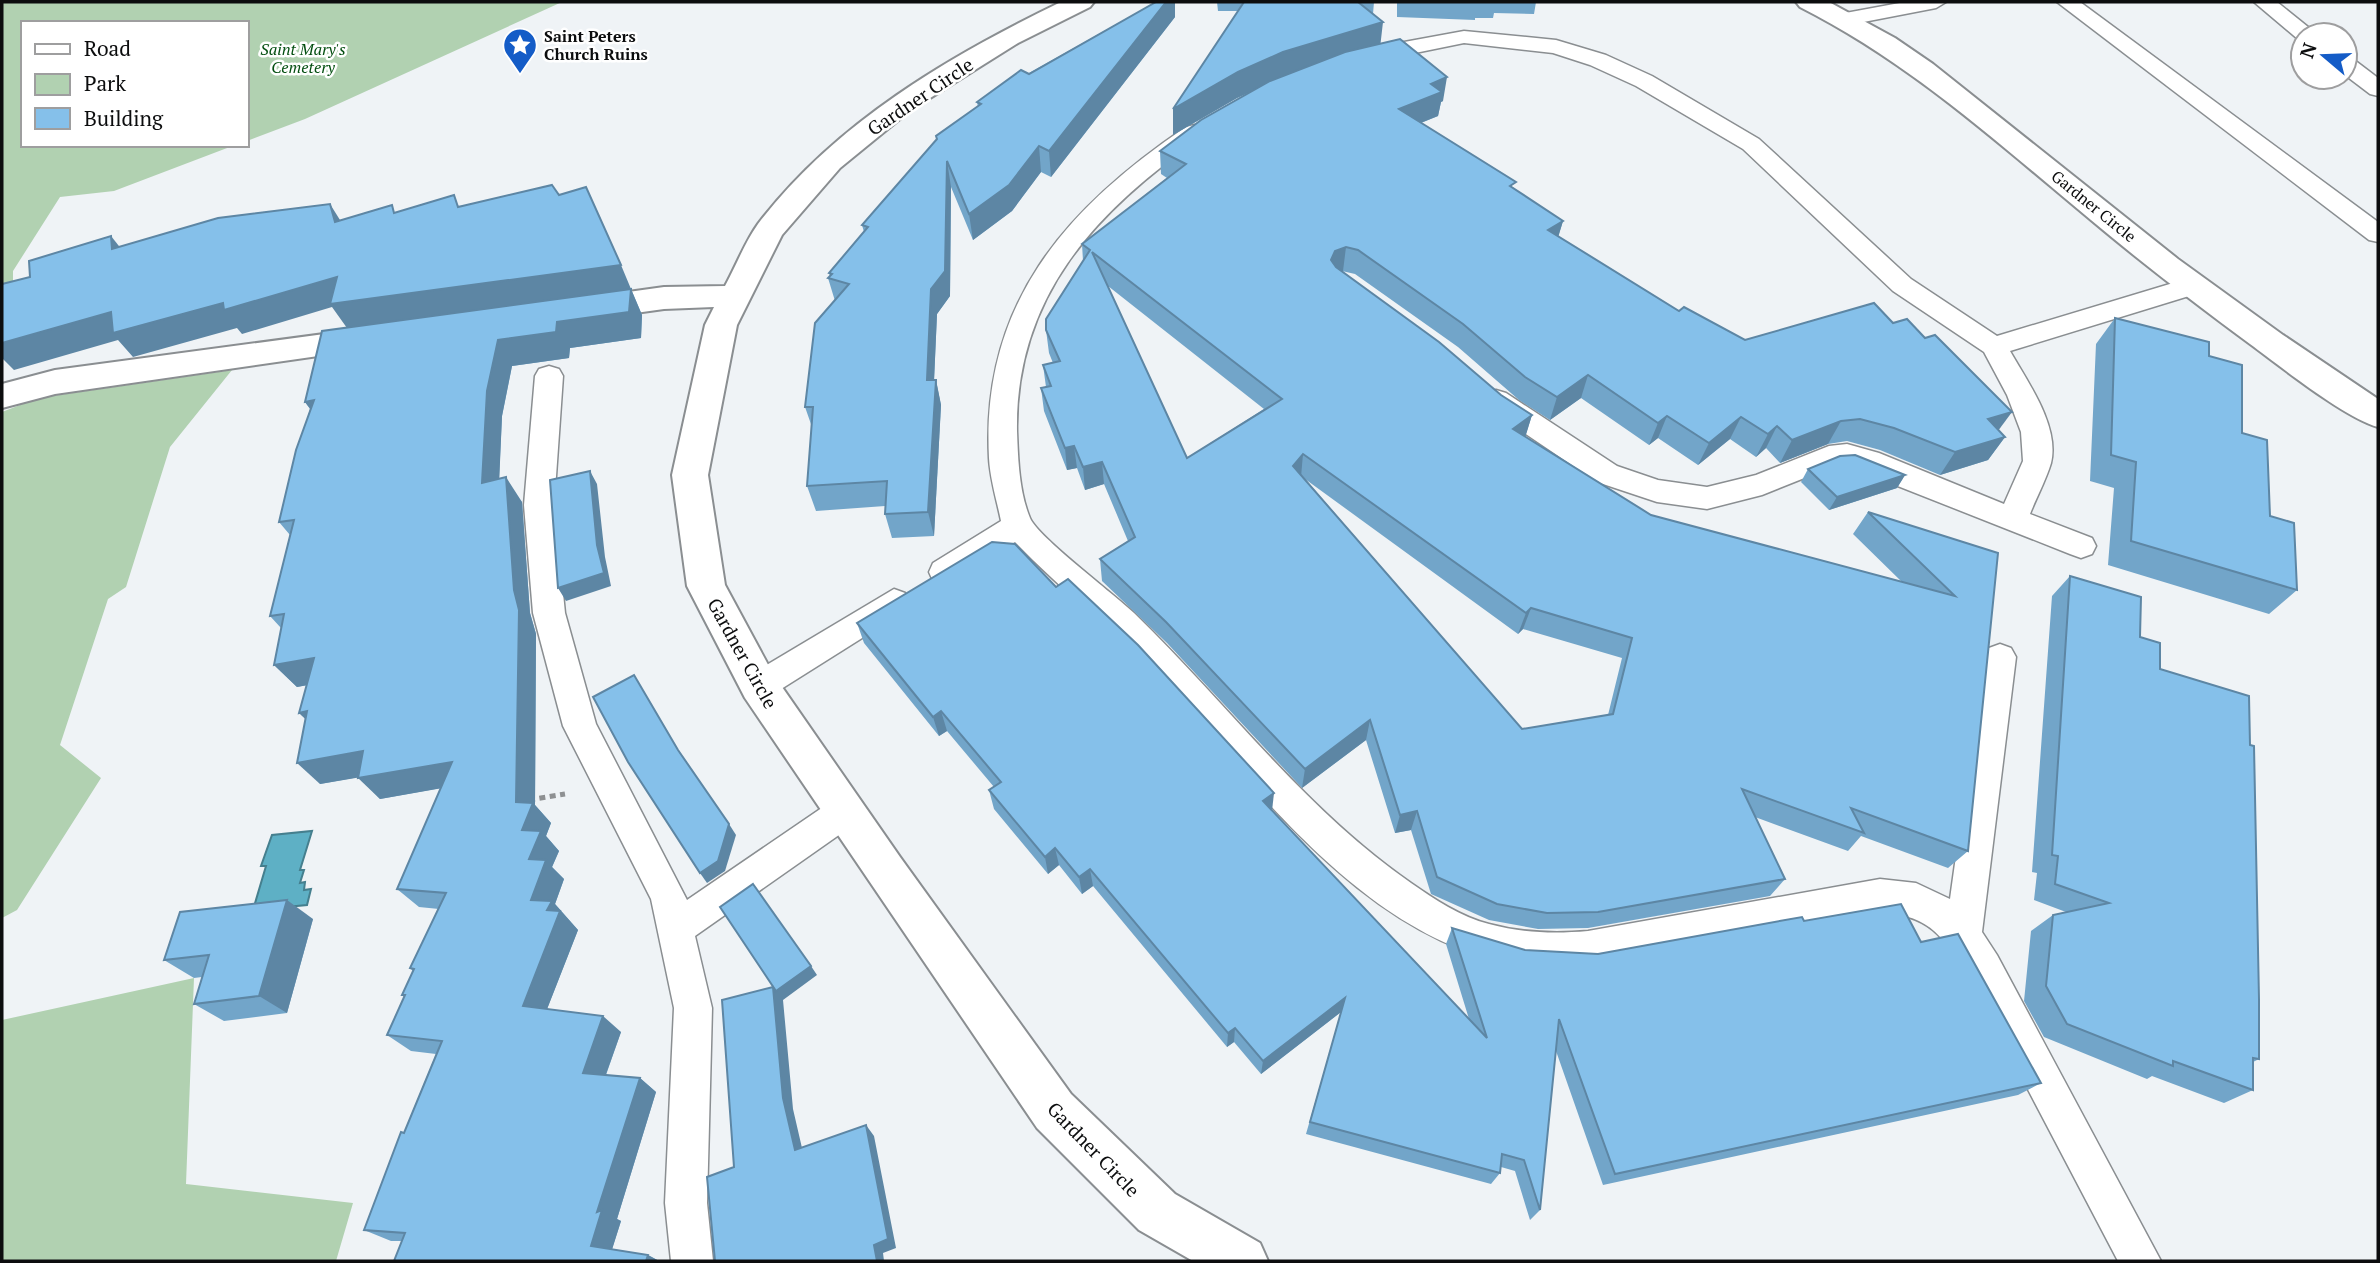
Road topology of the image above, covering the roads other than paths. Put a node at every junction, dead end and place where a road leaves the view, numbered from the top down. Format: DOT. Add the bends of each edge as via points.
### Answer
graph roads {
  1 [pos="1081,2"];
  2 [pos="1809,2"];
  3 [pos="1936,2"];
  4 [pos="2067,2"];
  5 [pos="2264,2"];
  6 [pos="1848,19"];
  7 [pos="2289,21"];
  8 [pos="1341,63"];
  9 [pos="2359,75"];
  10 [pos="2378,89"];
  11 [pos="1224,116"];
  12 [pos="2378,234"];
  13 [pos="2193,286"];
  14 [pos="736,296"];
  15 [pos="551,314"];
  16 [pos="400,334"];
  17 [pos="1994,346"];
  18 [pos="549,376"];
  19 [pos="1476,382"];
  20 [pos="2,396"];
  21 [pos="2378,415"];
  22 [pos="2012,521"];
  23 [pos="1017,526"];
  24 [pos="2081,546"];
  25 [pos="2000,657"];
  26 [pos="759,686"];
  27 [pos="844,812"];
  28 [pos="676,929"];
  29 [pos="1963,934"];
  30 [pos="692,1261"];
  31 [pos="1242,1261"];
  32 [pos="2140,1261"];
  1 -- 14 [label="street, Gardner Circle" via="1009,37 901,104 830,162 769,231"];
  2 -- 6 [label="street, Gardner Circle"];
  3 -- 6 [label="lane"];
  4 -- 12 [label="lane"];
  5 -- 7 [label="lane"];
  6 -- 13 [label="street, Gardner Circle" via="1973,107"];
  8 -- 17 [label="lane" via="1464,37 1556,47 1598,60 1644,81 1751,144 1902,285"];
  9 -- 10 [label="lane"];
  11 -- 23 [label="lane" via="1123,184 1071,236 1028,302 1009,354 1001,410 1003,451"];
  13 -- 17 [label="lane"];
  13 -- 21 [label="street, Gardner Circle"];
  14 -- 15 [label="street" via="664,298"];
  14 -- 26 [label="street, Gardner Circle" via="721,325 690,475 705,586"];
  16 -- 20 [label="street" via="55,382"];
  17 -- 22 [label="lane" via="2035,432 2037,461"];
  18 -- 28 [label="lane" via="538,505 549,613 580,726 668,897"];
  19 -- 22 [label="lane" via="1507,409 1607,474 1657,491 1707,498 1847,455"];
  22 -- 24 [label="lane"];
  23 -- 26 [label="lane"];
  23 -- 29 [label="lane" via="1124,622 1362,872 1409,904 1469,934 1545,952 1588,949 1900,895 1928,903"];
  25 -- 29 [label="lane"];
  26 -- 27 [label="street, Gardner Circle"];
  27 -- 28 [label="lane"];
  27 -- 31 [label="street, Gardner Circle" via="1054,1111 1157,1212"];
  28 -- 30 [label="lane" via="693,1008 686,1203"];
  29 -- 32 [label="lane"];
}
